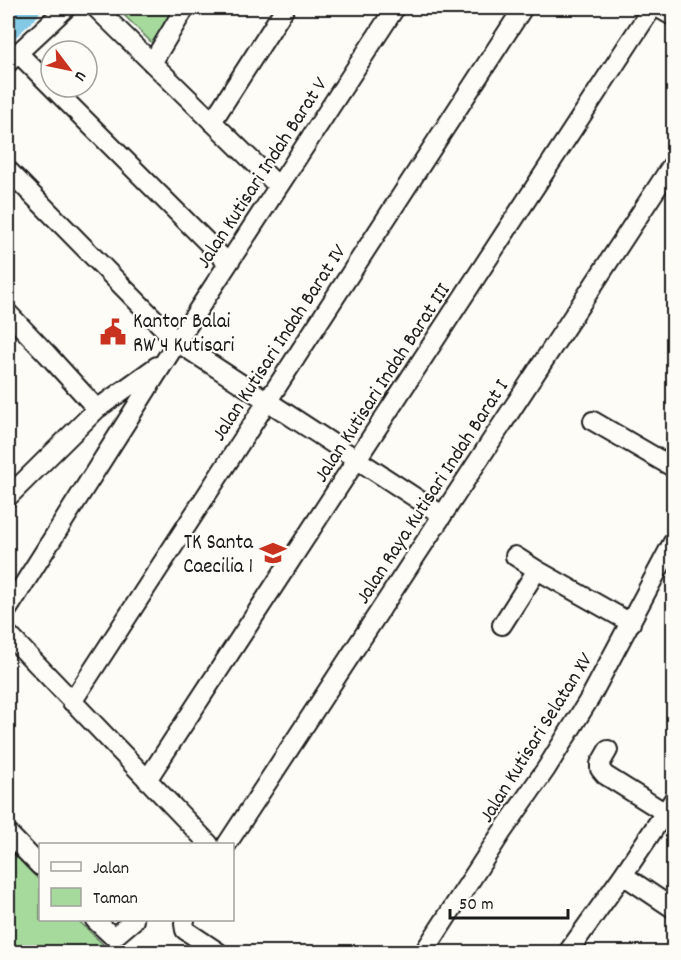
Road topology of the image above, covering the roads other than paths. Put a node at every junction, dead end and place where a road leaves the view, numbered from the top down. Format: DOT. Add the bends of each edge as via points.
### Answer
graph roads {
  1 [pos="66,8"];
  2 [pos="96,8"];
  3 [pos="185,8"];
  4 [pos="285,8"];
  5 [pos="395,8"];
  6 [pos="523,8"];
  7 [pos="652,8"];
  8 [pos="658,8"];
  9 [pos="674,17"];
  10 [pos="13,58"];
  11 [pos="152,63"];
  12 [pos="39,78"];
  13 [pos="63,99"];
  14 [pos="212,122"];
  15 [pos="674,162"];
  16 [pos="8,170"];
  17 [pos="278,186"];
  18 [pos="228,263"];
  19 [pos="8,313"];
  20 [pos="177,342"];
  21 [pos="164,361"];
  22 [pos="267,401"];
  23 [pos="97,409"];
  24 [pos="593,420"];
  25 [pos="357,460"];
  26 [pos="674,468"];
  27 [pos="8,497"];
  28 [pos="442,515"];
  29 [pos="674,540"];
  30 [pos="515,556"];
  31 [pos="537,570"];
  32 [pos="8,609"];
  33 [pos="631,622"];
  34 [pos="502,625"];
  35 [pos="8,634"];
  36 [pos="72,702"];
  37 [pos="608,750"];
  38 [pos="147,780"];
  39 [pos="669,806"];
  40 [pos="8,833"];
  41 [pos="208,843"];
  42 [pos="228,843"];
  43 [pos="39,865"];
  44 [pos="623,875"];
  45 [pos="674,909"];
  46 [pos="96,921"];
  47 [pos="133,921"];
  48 [pos="185,921"];
  49 [pos="218,952"];
  50 [pos="424,952"];
  51 [pos="568,952"];
  1 -- 10 [label="street"];
  2 -- 11 [label="street"];
  3 -- 11 [label="street"];
  4 -- 14 [label="street"];
  5 -- 17 [label="street, Jalan Kutisari Indah Barat V"];
  6 -- 22 [label="street, Jalan Kutisari Indah Barat IV"];
  7 -- 25 [label="street, Jalan Kutisari Indah Barat III"];
  8 -- 9 [label="street"];
  10 -- 12 [label="street"];
  11 -- 14 [label="street"];
  13 -- 18 [label="street"];
  14 -- 17 [label="street"];
  15 -- 28 [label="street, Jalan Raya Kutisari Indah Barat I"];
  16 -- 20 [label="street"];
  17 -- 18 [label="street, Jalan Kutisari Indah Barat V"];
  18 -- 20 [label="street, Jalan Kutisari Indah Barat V"];
  19 -- 23 [label="street"];
  20 -- 21 [label="street, Jalan Kutisari Indah Barat V"];
  20 -- 22 [label="street"];
  21 -- 23 [label="street, Jalan Kutisari Indah Barat V"];
  21 -- 32 [label="street, Jalan Kutisari Indah Barat V"];
  22 -- 25 [label="street"];
  22 -- 36 [label="street, Jalan Kutisari Indah Barat IV"];
  23 -- 27 [label="street, Jalan Kutisari Indah Barat V"];
  24 -- 26 [label="street"];
  25 -- 28 [label="street"];
  25 -- 38 [label="street, Jalan Kutisari Indah Barat III"];
  28 -- 42 [label="street, Jalan Raya Kutisari Indah Barat I"];
  29 -- 33 [label="street, Jalan Kutisari Selatan XV"];
  30 -- 31 [label="street"];
  31 -- 33 [label="street"];
  31 -- 34 [label="street"];
  33 -- 50 [label="street, Jalan Kutisari Selatan XV" via="546,769"];
  35 -- 36 [label="street"];
  36 -- 38 [label="street"];
  37 -- 39 [label="street" via="600,764 605,775"];
  38 -- 41 [label="street"];
  39 -- 44 [label="street"];
  40 -- 43 [label="street"];
  44 -- 45 [label="street"];
  44 -- 51 [label="street"];
  46 -- 47 [label="street" via="114,936"];
  48 -- 49 [label="street" via="185,930"];
}
